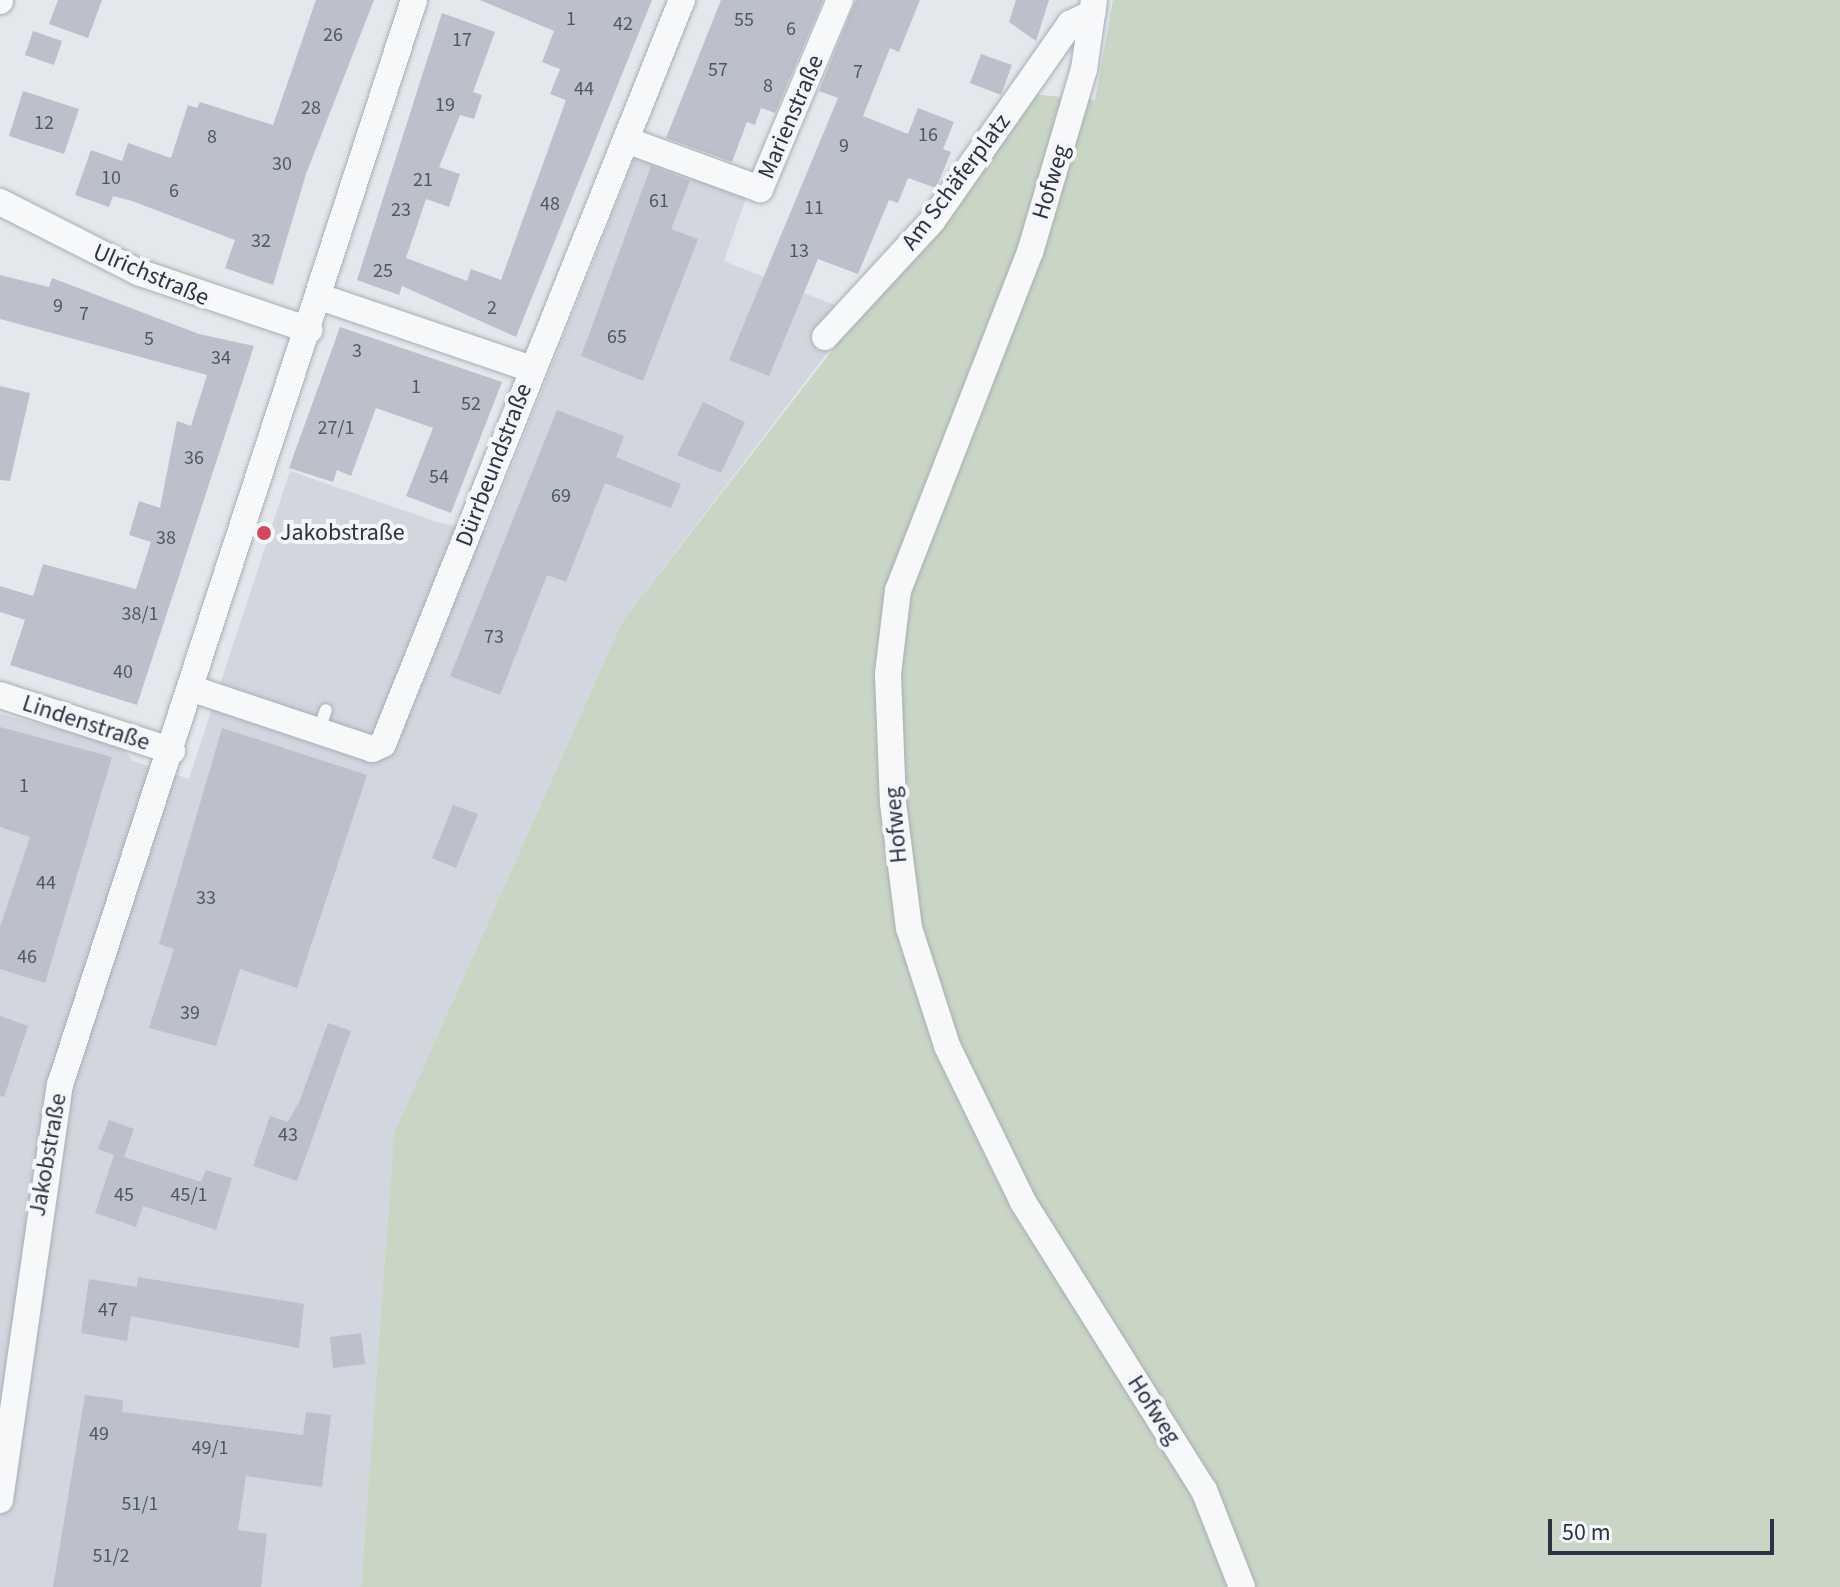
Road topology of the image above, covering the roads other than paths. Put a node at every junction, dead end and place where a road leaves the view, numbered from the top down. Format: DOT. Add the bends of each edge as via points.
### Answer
graph roads {
  1 [pos="414,0"];
  2 [pos="682,0"];
  3 [pos="840,0"];
  4 [pos="1093,6"];
  5 [pos="626,140"];
  6 [pos="0,202"];
  7 [pos="320,297"];
  8 [pos="309,330"];
  9 [pos="825,337"];
  10 [pos="532,369"];
  11 [pos="193,689"];
  12 [pos="0,695"];
  13 [pos="172,751"];
  14 [pos="0,1500"];
  15 [pos="1242,1587"];
  1 -- 7 [label="street, Jakobstraße"];
  2 -- 5 [label="street, Dürrbeundstraße"];
  3 -- 5 [label="street, Marienstraße" via="760,189"];
  4 -- 9 [label="street, Am Schäferplatz" via="1074,20 932,221"];
  4 -- 15 [label="street, Hofweg" via="1030,252 898,590 888,674 893,803 909,928 947,1046 1030,1213 1204,1490"];
  5 -- 10 [label="street, Dürrbeundstraße"];
  6 -- 8 [label="street, Ulrichstraße" via="138,272"];
  7 -- 8 [label="street, Jakobstraße"];
  7 -- 10 [label="street"];
  8 -- 11 [label="street, Jakobstraße"];
  10 -- 11 [label="street, Dürrbeundstraße" via="383,744 372,749 323,720"];
  11 -- 13 [label="street, Jakobstraße"];
  12 -- 13 [label="street, Lindenstraße"];
  13 -- 14 [label="street, Jakobstraße" via="52,1115"];
}
